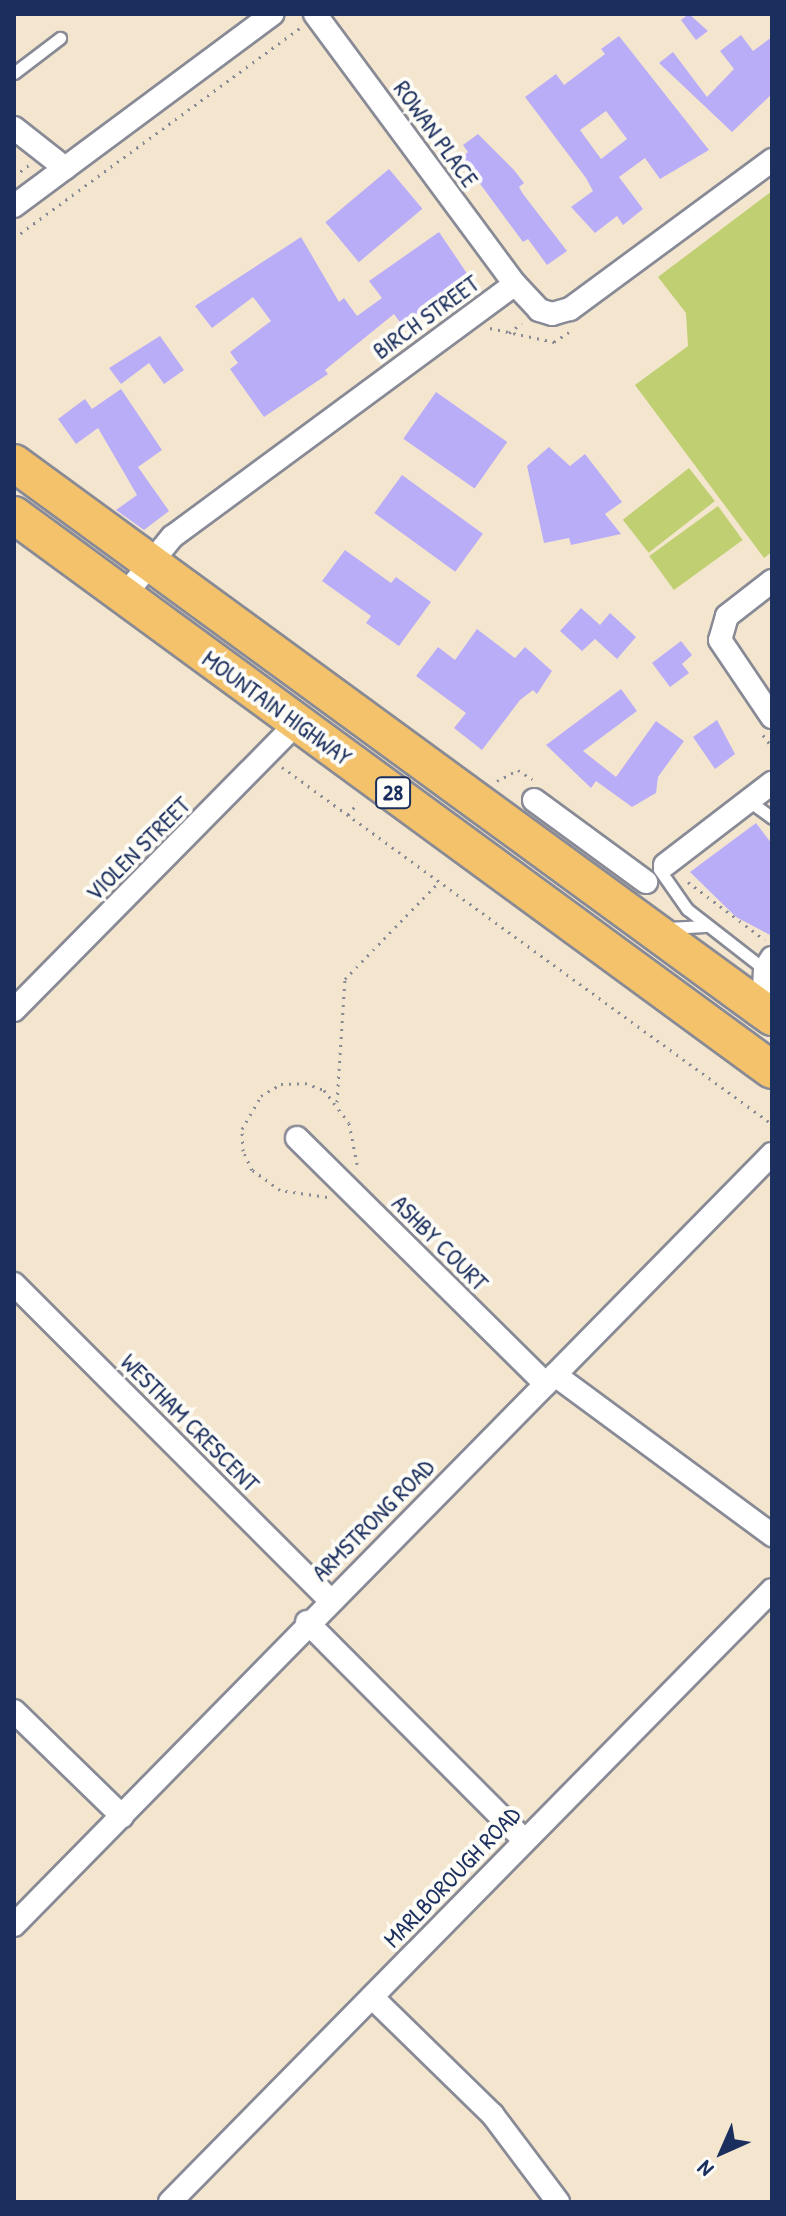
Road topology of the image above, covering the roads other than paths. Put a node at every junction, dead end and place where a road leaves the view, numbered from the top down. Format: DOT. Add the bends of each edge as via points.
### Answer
graph roads {
  1 [pos="262,17"];
  2 [pos="308,20"];
  3 [pos="60,38"];
  4 [pos="14,73"];
  5 [pos="14,128"];
  6 [pos="772,160"];
  7 [pos="65,168"];
  8 [pos="14,206"];
  9 [pos="515,284"];
  10 [pos="14,463"];
  11 [pos="14,515"];
  12 [pos="149,562"];
  13 [pos="772,581"];
  14 [pos="124,596"];
  15 [pos="772,717"];
  16 [pos="297,723"];
  17 [pos="772,783"];
  18 [pos="534,791"];
  19 [pos="749,801"];
  20 [pos="772,818"];
  21 [pos="654,888"];
  22 [pos="705,926"];
  23 [pos="600,944"];
  24 [pos="770,967"];
  25 [pos="14,1010"];
  26 [pos="767,1013"];
  27 [pos="772,1070"];
  28 [pos="297,1138"];
  29 [pos="772,1154"];
  30 [pos="14,1284"];
  31 [pos="551,1380"];
  32 [pos="772,1535"];
  33 [pos="772,1590"];
  34 [pos="330,1600"];
  35 [pos="307,1622"];
  36 [pos="14,1711"];
  37 [pos="122,1816"];
  38 [pos="524,1840"];
  39 [pos="14,1925"];
  40 [pos="372,1997"];
  41 [pos="170,2202"];
  42 [pos="558,2202"];
  1 -- 7 [label="street"];
  2 -- 9 [label="street, ROWAN PLACE"];
  3 -- 4 [label="lane"];
  5 -- 7 [label="street"];
  6 -- 9 [label="street, BIRCH STREET" via="564,312 539,310"];
  7 -- 8 [label="street"];
  9 -- 12 [label="street, BIRCH STREET" via="172,537"];
  10 -- 12 [label="main road, MOUNTAIN HIGHWAY / 28"];
  11 -- 14 [label="main road, MOUNTAIN HIGHWAY / 28"];
  12 -- 14 [label="street, BIRCH STREET"];
  12 -- 21 [label="main road, MOUNTAIN HIGHWAY / 28"];
  13 -- 15 [label="street" via="727,616 720,633 723,648"];
  14 -- 16 [label="main road, MOUNTAIN HIGHWAY / 28"];
  16 -- 23 [label="main road, MOUNTAIN HIGHWAY / 28"];
  16 -- 25 [label="street, VIOLEN STREET"];
  17 -- 19 [label="street"];
  18 -- 21 [label="street, MOUNTAIN HIGHWAY"];
  19 -- 20 [label="lane"];
  19 -- 21 [label="street"];
  21 -- 22 [label="lane"];
  21 -- 22 [label="lane, MOUNTAIN HIGHWAY" via="679,900"];
  21 -- 23 [label="street"];
  21 -- 26 [label="main road, MOUNTAIN HIGHWAY / 28"];
  22 -- 24 [label="lane, MOUNTAIN HIGHWAY"];
  23 -- 27 [label="main road, MOUNTAIN HIGHWAY / 28"];
  24 -- 26 [label="street"];
  28 -- 31 [label="street, ASHBY COURT"];
  29 -- 31 [label="street, ARMSTRONG ROAD"];
  30 -- 34 [label="street, WESTHAM CRESCENT"];
  31 -- 32 [label="street, ASHBY COURT"];
  31 -- 34 [label="street, ARMSTRONG ROAD"];
  33 -- 38 [label="street, MARLBOROUGH ROAD"];
  34 -- 35 [label="street, ARMSTRONG ROAD"];
  35 -- 37 [label="street, ARMSTRONG ROAD"];
  35 -- 38 [label="street"];
  36 -- 37 [label="street"];
  37 -- 39 [label="street, ARMSTRONG ROAD"];
  38 -- 40 [label="street, MARLBOROUGH ROAD"];
  40 -- 41 [label="street, MARLBOROUGH ROAD"];
  40 -- 42 [label="street" via="492,2114"];
}
